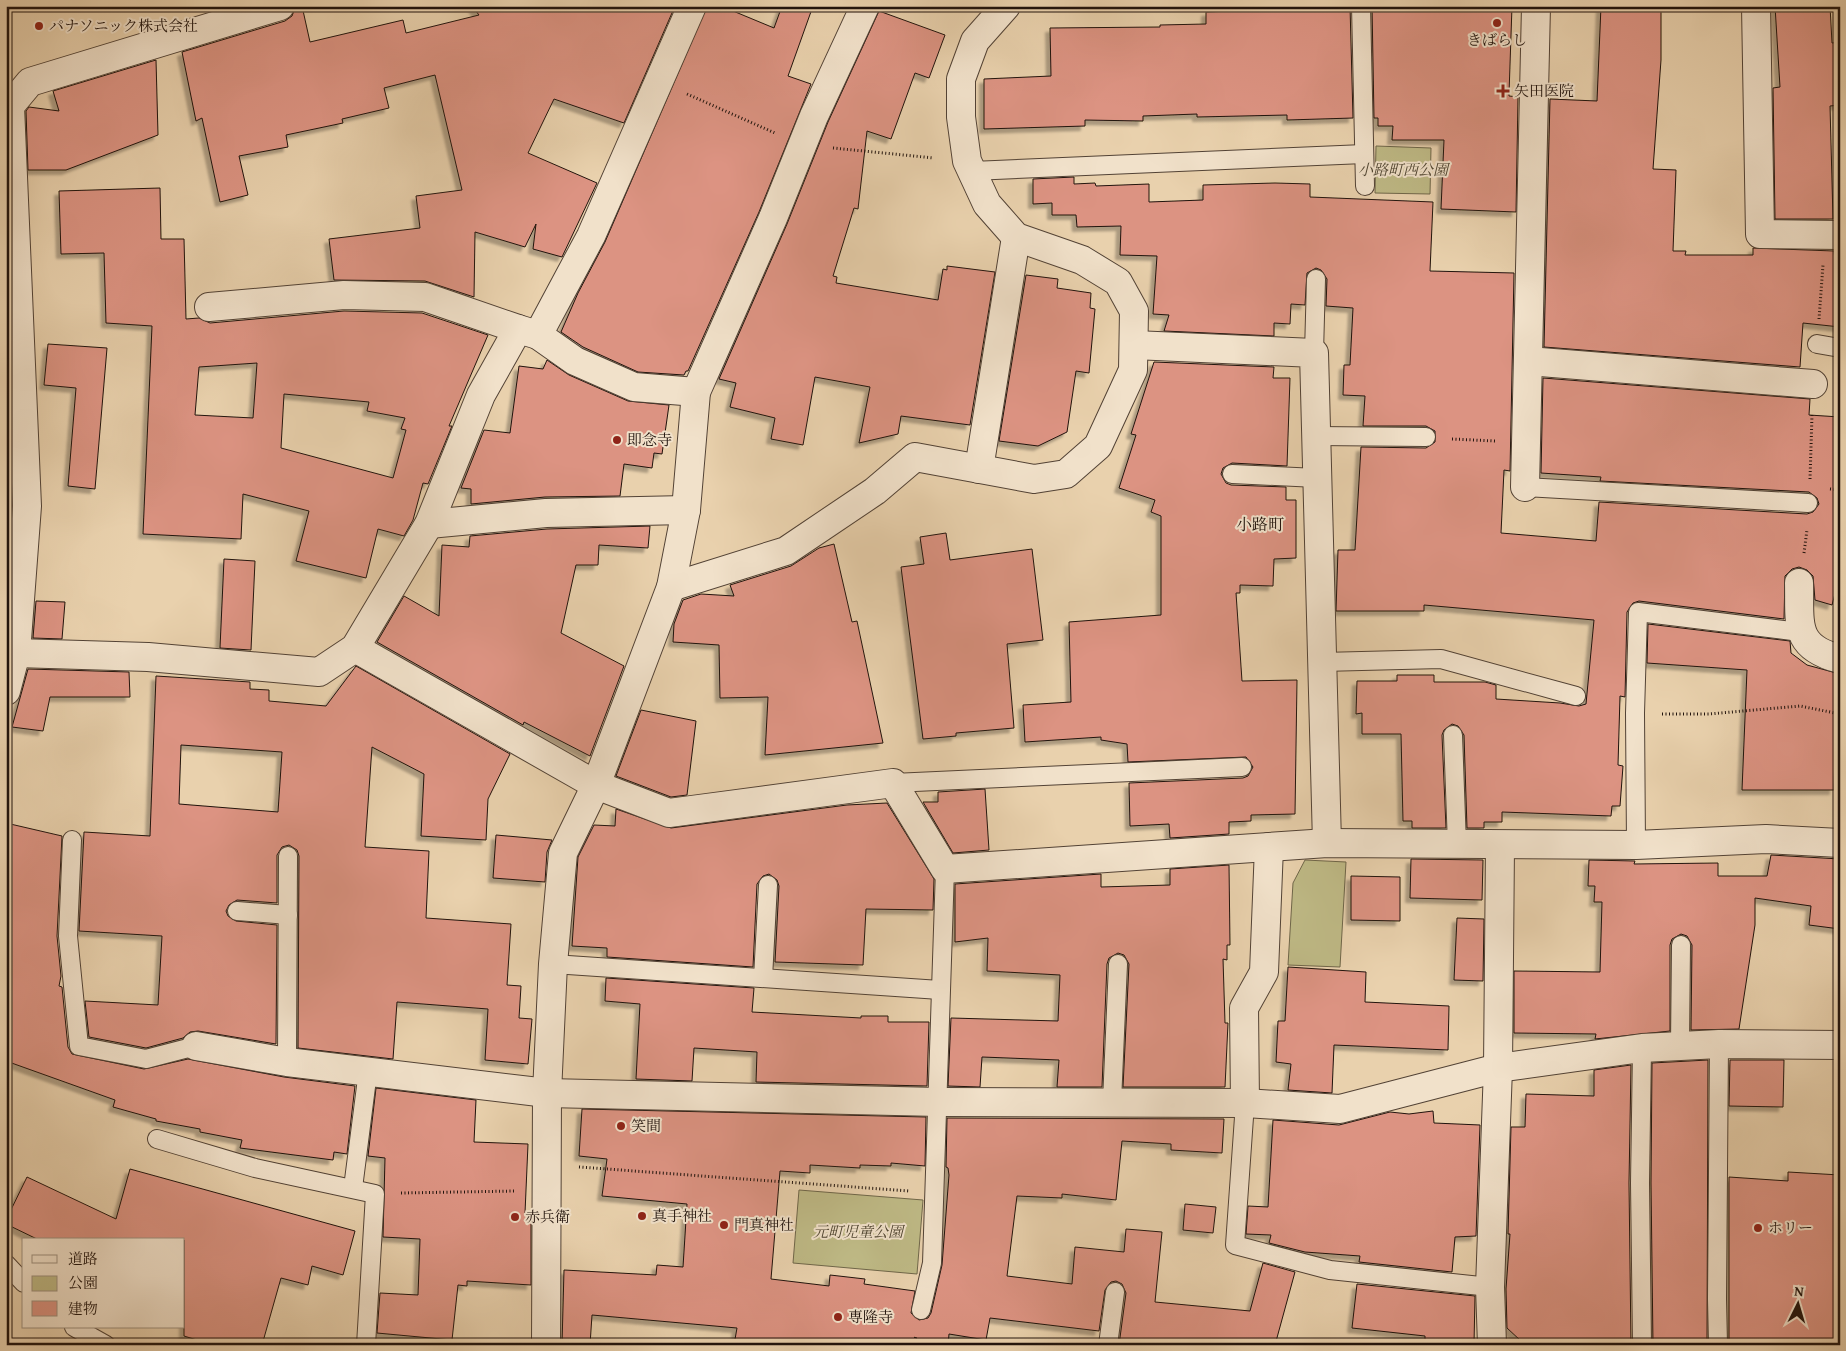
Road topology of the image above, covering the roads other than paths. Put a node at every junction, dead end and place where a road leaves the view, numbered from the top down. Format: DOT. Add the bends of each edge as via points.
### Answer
graph roads {
  1 [pos="280,6"];
  2 [pos="692,6"];
  3 [pos="865,6"];
  4 [pos="1006,6"];
  5 [pos="1360,6"];
  6 [pos="1536,6"];
  7 [pos="1756,6"];
  8 [pos="1364,154"];
  9 [pos="972,171"];
  10 [pos="1365,186"];
  11 [pos="1833,235"];
  12 [pos="1016,237"];
  13 [pos="1316,279"];
  14 [pos="209,307"];
  15 [pos="528,332"];
  16 [pos="1134,344"];
  17 [pos="1817,344"];
  18 [pos="1840,348"];
  19 [pos="1314,353"];
  20 [pos="1528,361"];
  21 [pos="1813,384"];
  22 [pos="696,392"];
  23 [pos="1316,436"];
  24 [pos="1426,438"];
  25 [pos="979,469"];
  26 [pos="1232,474"];
  27 [pos="1317,478"];
  28 [pos="1525,487"];
  29 [pos="1808,504"];
  30 [pos="686,510"];
  31 [pos="429,524"];
  32 [pos="1799,583"];
  33 [pos="671,587"];
  34 [pos="1800,632"];
  35 [pos="355,648"];
  36 [pos="16,653"];
  37 [pos="1840,660"];
  38 [pos="1322,662"];
  39 [pos="6,691"];
  40 [pos="1576,696"];
  41 [pos="1453,735"];
  42 [pos="1242,767"];
  43 [pos="893,783"];
  44 [pos="596,784"];
  45 [pos="72,840"];
  46 [pos="1327,843"];
  47 [pos="1840,843"];
  48 [pos="1457,845"];
  49 [pos="1636,845"];
  50 [pos="1500,846"];
  51 [pos="1269,847"];
  52 [pos="288,856"];
  53 [pos="945,870"];
  54 [pos="768,885"];
  55 [pos="237,911"];
  56 [pos="288,915"];
  57 [pos="1681,944"];
  58 [pos="553,964"];
  59 [pos="1118,964"];
  60 [pos="763,978"];
  61 [pos="940,990"];
  62 [pos="1720,1044"];
  63 [pos="1680,1045"];
  64 [pos="1840,1045"];
  65 [pos="196,1046"];
  66 [pos="1642,1048"];
  67 [pos="287,1062"];
  68 [pos="1498,1068"];
  69 [pos="368,1072"];
  70 [pos="547,1093"];
  71 [pos="939,1102"];
  72 [pos="1112,1102"];
  73 [pos="1245,1103"];
  74 [pos="157,1139"];
  75 [pos="353,1188"];
  76 [pos="6,1264"];
  77 [pos="22,1281"];
  78 [pos="1490,1287"];
  79 [pos="1115,1292"];
  80 [pos="921,1310"];
  81 [pos="76,1328"];
  82 [pos="106,1345"];
  83 [pos="366,1345"];
  84 [pos="546,1345"];
  85 [pos="1108,1345"];
  86 [pos="1492,1345"];
  87 [pos="1642,1345"];
  88 [pos="1718,1345"];
  1 -- 36 [label="street" via="30,82 10,106 26,506"];
  2 -- 15 [label="street" via="591,236"];
  3 -- 22 [label="street" via="814,116"];
  4 -- 9 [label="street" via="975,41 962,79 961,117 967,161"];
  5 -- 8 [label="lane"];
  6 -- 20 [label="street"];
  7 -- 11 [label="street" via="1760,234"];
  8 -- 9 [label="lane"];
  8 -- 10 [label="lane"];
  9 -- 12 [label="street" via="987,204"];
  12 -- 16 [label="street" via="1082,260 1118,282 1134,311"];
  12 -- 25 [label="street"];
  13 -- 19 [label="lane"];
  14 -- 15 [label="street" via="344,294 426,297"];
  15 -- 22 [label="street" via="574,361 634,387"];
  15 -- 31 [label="street" via="481,395"];
  16 -- 19 [label="street"];
  16 -- 25 [label="street" via="1133,370 1098,446 1066,474 1034,480"];
  17 -- 18 [label="lane"];
  19 -- 23 [label="street"];
  20 -- 21 [label="street"];
  20 -- 28 [label="street"];
  22 -- 30 [label="street"];
  23 -- 24 [label="lane"];
  23 -- 27 [label="street"];
  25 -- 33 [label="street" via="915,457 875,491 786,552"];
  26 -- 27 [label="lane"];
  27 -- 38 [label="street"];
  28 -- 29 [label="lane"];
  30 -- 31 [label="street" via="546,513"];
  30 -- 33 [label="street"];
  31 -- 35 [label="street"];
  32 -- 34 [label="street"];
  33 -- 44 [label="street"];
  34 -- 37 [label="street" via="1819,653"];
  34 -- 49 [label="lane" via="1638,612"];
  35 -- 36 [label="street" via="319,672 148,657"];
  35 -- 44 [label="street"];
  36 -- 39 [label="street"];
  38 -- 40 [label="lane" via="1441,659"];
  38 -- 46 [label="street"];
  41 -- 48 [label="lane"];
  42 -- 43 [label="lane"];
  43 -- 44 [label="street" via="669,813"];
  43 -- 53 [label="street"];
  44 -- 58 [label="street" via="562,853"];
  45 -- 65 [label="lane" via="68,936 79,1046 146,1059"];
  46 -- 48 [label="street"];
  46 -- 51 [label="street"];
  47 -- 49 [label="street" via="1766,839"];
  48 -- 50 [label="street"];
  49 -- 50 [label="street"];
  50 -- 68 [label="street"];
  51 -- 53 [label="street"];
  51 -- 73 [label="street" via="1264,972 1244,1008"];
  52 -- 56 [label="lane"];
  53 -- 61 [label="lane"];
  54 -- 60 [label="lane"];
  55 -- 56 [label="lane"];
  56 -- 67 [label="lane"];
  57 -- 63 [label="lane"];
  58 -- 60 [label="lane"];
  58 -- 70 [label="street"];
  59 -- 72 [label="lane"];
  60 -- 61 [label="lane"];
  61 -- 71 [label="lane"];
  62 -- 63 [label="street"];
  62 -- 64 [label="street"];
  62 -- 88 [label="lane"];
  63 -- 66 [label="street"];
  65 -- 67 [label="street"];
  66 -- 68 [label="street"];
  66 -- 87 [label="lane"];
  67 -- 69 [label="street"];
  68 -- 73 [label="street" via="1340,1109"];
  68 -- 78 [label="street"];
  69 -- 70 [label="street"];
  69 -- 75 [label="lane"];
  70 -- 71 [label="street"];
  70 -- 84 [label="street"];
  71 -- 72 [label="street"];
  71 -- 80 [label="lane" via="932,1263"];
  72 -- 73 [label="street"];
  73 -- 78 [label="lane" via="1234,1246 1330,1270"];
  74 -- 75 [label="lane" via="255,1168"];
  75 -- 83 [label="lane" via="375,1194"];
  76 -- 77 [label="lane"];
  78 -- 86 [label="street"];
  79 -- 85 [label="lane"];
  81 -- 82 [label="lane"];
}
